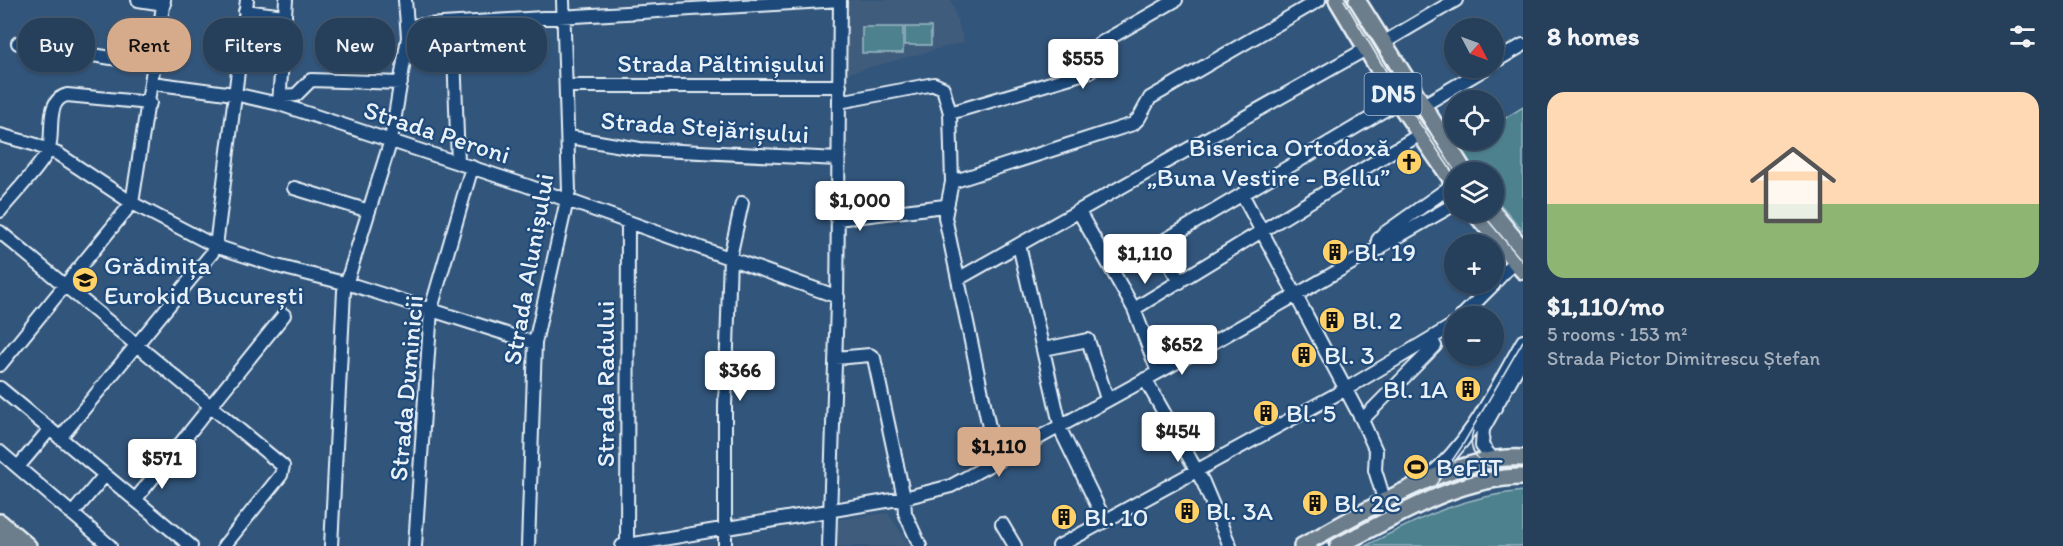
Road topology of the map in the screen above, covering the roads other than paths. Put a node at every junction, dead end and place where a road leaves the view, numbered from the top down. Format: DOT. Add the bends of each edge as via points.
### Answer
graph roads {
  1 [pos="138,0"];
  2 [pos="286,0"];
  3 [pos="405,0"];
  4 [pos="563,0"];
  5 [pos="840,0"];
  6 [pos="1176,0"];
  7 [pos="1319,0"];
  8 [pos="1337,0"];
  9 [pos="1456,0"];
  10 [pos="1359,1"];
  11 [pos="164,2"];
  12 [pos="246,5"];
  13 [pos="285,16"];
  14 [pos="563,17"];
  15 [pos="162,18"];
  16 [pos="408,18"];
  17 [pos="547,18"];
  18 [pos="407,40"];
  19 [pos="1383,43"];
  20 [pos="1523,45"];
  21 [pos="1366,49"];
  22 [pos="1504,56"];
  23 [pos="154,72"];
  24 [pos="455,72"];
  25 [pos="1469,78"];
  26 [pos="152,83"];
  27 [pos="401,83"];
  28 [pos="567,86"];
  29 [pos="840,86"];
  30 [pos="234,94"];
  31 [pos="279,100"];
  32 [pos="839,102"];
  33 [pos="1398,102"];
  34 [pos="150,103"];
  35 [pos="1422,106"];
  36 [pos="950,113"];
  37 [pos="0,135"];
  38 [pos="1419,135"];
  39 [pos="569,137"];
  40 [pos="391,140"];
  41 [pos="49,150"];
  42 [pos="838,159"];
  43 [pos="1458,162"];
  44 [pos="458,163"];
  45 [pos="472,167"];
  46 [pos="1444,169"];
  47 [pos="952,182"];
  48 [pos="294,188"];
  49 [pos="1444,192"];
  50 [pos="1242,194"];
  51 [pos="568,200"];
  52 [pos="132,203"];
  53 [pos="742,203"];
  54 [pos="945,206"];
  55 [pos="0,211"];
  56 [pos="369,211"];
  57 [pos="1444,211"];
  58 [pos="1079,212"];
  59 [pos="837,219"];
  60 [pos="628,222"];
  61 [pos="1482,222"];
  62 [pos="1501,222"];
  63 [pos="1263,231"];
  64 [pos="0,232"];
  65 [pos="1019,245"];
  66 [pos="215,246"];
  67 [pos="1380,249"];
  68 [pos="1523,249"];
  69 [pos="730,257"];
  70 [pos="1519,266"];
  71 [pos="1504,276"];
  72 [pos="958,279"];
  73 [pos="1180,282"];
  74 [pos="346,283"];
  75 [pos="65,286"];
  76 [pos="1483,294"];
  77 [pos="1297,295"];
  78 [pos="837,297"];
  79 [pos="1472,306"];
  80 [pos="431,309"];
  81 [pos="1134,309"];
  82 [pos="284,315"];
  83 [pos="1444,331"];
  84 [pos="1431,339"];
  85 [pos="1523,341"];
  86 [pos="535,343"];
  87 [pos="137,345"];
  88 [pos="1044,349"];
  89 [pos="836,358"];
  90 [pos="1523,358"];
  91 [pos="0,364"];
  92 [pos="1158,372"];
  93 [pos="1145,379"];
  94 [pos="0,388"];
  95 [pos="1346,389"];
  96 [pos="1107,399"];
  97 [pos="209,408"];
  98 [pos="1362,420"];
  99 [pos="1060,425"];
  100 [pos="55,434"];
  101 [pos="0,452"];
  102 [pos="1523,458"];
  103 [pos="1493,459"];
  104 [pos="999,461"];
  105 [pos="18,467"];
  106 [pos="1196,471"];
  107 [pos="105,475"];
  108 [pos="1523,477"];
  109 [pos="1415,487"];
  110 [pos="904,498"];
  111 [pos="135,500"];
  112 [pos="1388,501"];
  113 [pos="830,512"];
  114 [pos="72,514"];
  115 [pos="1105,520"];
  116 [pos="0,522"];
  117 [pos="1002,524"];
  118 [pos="725,527"];
  119 [pos="0,539"];
  120 [pos="9,546"];
  121 [pos="28,546"];
  122 [pos="110,546"];
  123 [pos="191,546"];
  124 [pos="224,546"];
  125 [pos="331,546"];
  126 [pos="415,546"];
  127 [pos="528,546"];
  128 [pos="622,546"];
  129 [pos="627,546"];
  130 [pos="725,546"];
  131 [pos="829,546"];
  132 [pos="920,546"];
  133 [pos="1015,546"];
  134 [pos="1059,546"];
  135 [pos="1230,546"];
  136 [pos="1302,546"];
  137 [pos="1338,546"];
  1 -- 11 [label="street"];
  2 -- 13 [label="street"];
  3 -- 16 [label="street"];
  4 -- 14 [label="street, Strada Alunișului"];
  5 -- 14 [label="street"];
  5 -- 29 [label="street"];
  6 -- 36 [label="street" via="1099,44 1091,71"];
  7 -- 47 [label="street" via="1150,98 1133,124"];
  8 -- 21 [label="main road, DN5"];
  9 -- 19 [label="street"];
  10 -- 19 [label="main road, DN5"];
  11 -- 15 [label="street"];
  12 -- 13 [label="street"];
  12 -- 30 [label="street"];
  13 -- 31 [label="street"];
  14 -- 17 [label="street"];
  14 -- 28 [label="street, Strada Alunișului"];
  18 -- 27 [label="street"];
  19 -- 35 [label="main road, DN5"];
  20 -- 22 [label="street"];
  21 -- 33 [label="main road, DN5"];
  21 -- 58 [label="street"];
  23 -- 26 [label="street"];
  24 -- 44 [label="street"];
  25 -- 35 [label="street"];
  26 -- 30 [label="street, Strada Peroni"];
  26 -- 34 [label="street"];
  27 -- 31 [label="street" via="311,80 296,95"];
  27 -- 40 [label="street"];
  28 -- 29 [label="street, Strada Păltinișului"];
  28 -- 39 [label="street, Strada Alunișului"];
  29 -- 32 [label="street"];
  30 -- 31 [label="street, Strada Peroni"];
  30 -- 66 [label="street"];
  31 -- 40 [label="street, Strada Peroni"];
  32 -- 36 [label="street" via="937,84 943,88"];
  32 -- 42 [label="street"];
  33 -- 38 [label="main road, DN5"];
  33 -- 50 [label="street"];
  34 -- 41 [label="street" via="63,96 54,105"];
  34 -- 52 [label="street"];
  35 -- 43 [label="main road, DN5"];
  36 -- 47 [label="street"];
  37 -- 41 [label="street"];
  38 -- 46 [label="main road, DN5"];
  38 -- 63 [label="street"];
  39 -- 42 [label="street, Strada Stejărișului" via="640,149"];
  39 -- 51 [label="street, Strada Alunișului"];
  40 -- 44 [label="street, Strada Peroni"];
  40 -- 56 [label="street"];
  41 -- 52 [label="street"];
  41 -- 55 [label="street"];
  42 -- 59 [label="street"];
  44 -- 45 [label="street, Strada Peroni"];
  45 -- 51 [label="street, Strada Peroni"];
  45 -- 80 [label="street, Strada Duminicii"];
  47 -- 54 [label="street"];
  48 -- 56 [label="street"];
  49 -- 67 [label="street" via="1382,235 1378,240"];
  50 -- 63 [label="street"];
  50 -- 73 [label="street" via="1160,243"];
  51 -- 60 [label="street, Strada Peroni"];
  51 -- 86 [label="street, Strada Alunișului"];
  52 -- 66 [label="street"];
  52 -- 75 [label="street"];
  53 -- 69 [label="street"];
  54 -- 59 [label="street"];
  54 -- 72 [label="street"];
  56 -- 74 [label="street"];
  57 -- 67 [label="street"];
  58 -- 65 [label="street"];
  58 -- 81 [label="street"];
  59 -- 78 [label="street"];
  60 -- 69 [label="street, Strada Peroni"];
  60 -- 129 [label="street, Strada Radului"];
  61 -- 70 [label="main road"];
  62 -- 68 [label="main road"];
  63 -- 73 [label="street"];
  63 -- 77 [label="street"];
  64 -- 75 [label="street"];
  65 -- 72 [label="street"];
  65 -- 88 [label="street"];
  66 -- 74 [label="street"];
  66 -- 87 [label="street"];
  67 -- 77 [label="street"];
  69 -- 78 [label="street, Strada Peroni"];
  69 -- 118 [label="street"];
  70 -- 71 [label="street"];
  72 -- 104 [label="street"];
  73 -- 81 [label="street"];
  74 -- 80 [label="street"];
  74 -- 125 [label="street"];
  75 -- 87 [label="street"];
  75 -- 91 [label="street"];
  76 -- 79 [label="street"];
  77 -- 92 [label="street"];
  77 -- 95 [label="street"];
  78 -- 89 [label="street"];
  80 -- 86 [label="street"];
  80 -- 126 [label="street, Strada Duminicii"];
  81 -- 92 [label="street"];
  82 -- 97 [label="street"];
  83 -- 84 [label="street"];
  84 -- 95 [label="street"];
  84 -- 98 [label="street" via="1435,346"];
  85 -- 109 [label="street" via="1477,421 1442,465"];
  86 -- 127 [label="street, Strada Alunișului"];
  87 -- 97 [label="street"];
  87 -- 100 [label="street"];
  88 -- 96 [label="street" via="1088,340"];
  88 -- 99 [label="street"];
  89 -- 110 [label="street" via="874,358"];
  89 -- 113 [label="street"];
  90 -- 103 [label="street" via="1483,429 1482,446"];
  92 -- 93 [label="street"];
  93 -- 96 [label="street"];
  93 -- 106 [label="street"];
  94 -- 100 [label="street"];
  95 -- 98 [label="street"];
  95 -- 106 [label="street"];
  96 -- 99 [label="street"];
  97 -- 111 [label="street"];
  97 -- 124 [label="street" via="283,469"];
  98 -- 112 [label="street" via="1376,451 1375,470"];
  99 -- 104 [label="street"];
  99 -- 115 [label="street"];
  100 -- 105 [label="street"];
  100 -- 107 [label="street"];
  101 -- 105 [label="street"];
  102 -- 103 [label="main road"];
  103 -- 109 [label="main road" via="1462,466"];
  104 -- 110 [label="street" via="951,486"];
  105 -- 114 [label="street"];
  106 -- 115 [label="street"];
  106 -- 135 [label="street"];
  107 -- 111 [label="street"];
  107 -- 114 [label="street"];
  108 -- 137 [label="main road" via="1459,488"];
  109 -- 112 [label="main road"];
  110 -- 113 [label="street"];
  110 -- 132 [label="street" via="904,513"];
  111 -- 123 [label="street"];
  112 -- 136 [label="main road"];
  113 -- 118 [label="street"];
  113 -- 131 [label="street"];
  114 -- 122 [label="street"];
  115 -- 134 [label="street"];
  116 -- 121 [label="main road"];
  117 -- 133 [label="street"];
  118 -- 129 [label="street"];
  118 -- 130 [label="street"];
  119 -- 120 [label="main road"];
  128 -- 129 [label="street"];
}
